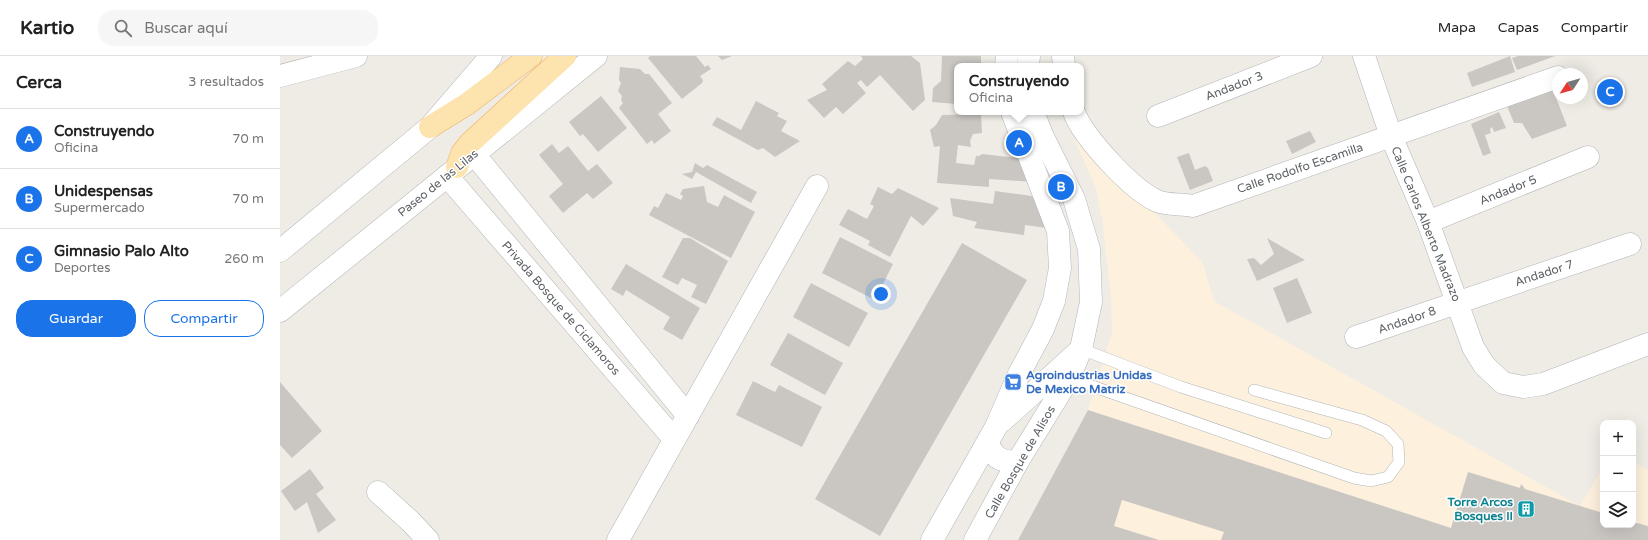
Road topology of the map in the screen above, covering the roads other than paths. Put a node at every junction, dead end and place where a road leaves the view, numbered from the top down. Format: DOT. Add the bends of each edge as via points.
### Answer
graph roads {
  1 [pos="356,56"];
  2 [pos="491,56"];
  3 [pos="531,56"];
  4 [pos="566,56"];
  5 [pos="596,56"];
  6 [pos="1311,56"];
  7 [pos="1364,56"];
  8 [pos="280,76"];
  9 [pos="1552,79"];
  10 [pos="1013,115"];
  11 [pos="1034,115"];
  12 [pos="1076,115"];
  13 [pos="1158,116"];
  14 [pos="430,127"];
  15 [pos="1391,136"];
  16 [pos="1588,157"];
  17 [pos="459,166"];
  18 [pos="817,186"];
  19 [pos="1428,222"];
  20 [pos="1630,244"];
  21 [pos="280,251"];
  22 [pos="1457,302"];
  23 [pos="280,311"];
  24 [pos="1356,337"];
  25 [pos="1648,344"];
  26 [pos="1081,349"];
  27 [pos="1069,378"];
  28 [pos="1254,390"];
  29 [pos="688,416"];
  30 [pos="1326,433"];
  31 [pos="992,435"];
  32 [pos="674,439"];
  33 [pos="1018,461"];
  34 [pos="378,492"];
  35 [pos="428,540"];
  36 [pos="618,540"];
  37 [pos="932,540"];
  38 [pos="975,540"];
  1 -- 8 [label="street"];
  2 -- 14 [label="street"];
  3 -- 14 [label="main road" via="467,104"];
  4 -- 17 [label="main road" via="470,143 462,152"];
  5 -- 17 [label="street, Paseo de las Lilas"];
  6 -- 13 [label="street, Andador 3"];
  7 -- 15 [label="street, Calle Carlos Alberto Madrazo"];
  9 -- 15 [label="street, Calle Rodolfo Escamilla"];
  10 -- 31 [label="street" via="1058,231 1060,268 1054,301 1046,322"];
  11 -- 26 [label="street, Calle Bosque de Alisos" via="1074,199 1089,249 1091,302"];
  12 -- 15 [label="street, Calle Rodolfo Escamilla" via="1094,143 1125,177 1157,201 1193,206"];
  14 -- 21 [label="street"];
  15 -- 19 [label="street, Calle Carlos Alberto Madrazo"];
  16 -- 19 [label="street, Andador 5"];
  17 -- 23 [label="street, Paseo de las Lilas"];
  17 -- 29 [label="street"];
  17 -- 32 [label="street, Privada Bosque de Ciclamoros"];
  18 -- 29 [label="street"];
  19 -- 22 [label="street, Calle Carlos Alberto Madrazo"];
  20 -- 22 [label="street, Andador 7"];
  22 -- 24 [label="street, Andador 8"];
  22 -- 25 [label="street, Calle Carlos Alberto Madrazo" via="1473,347 1484,365 1503,383 1523,387 1543,384"];
  26 -- 27 [label="street, Calle Bosque de Alisos"];
  26 -- 30 [label="lane" via="1181,387"];
  26 -- 31 [label="street"];
  27 -- 28 [label="lane" via="1354,478 1371,481 1388,477 1399,462 1398,444 1386,431 1362,420"];
  27 -- 33 [label="street, Calle Bosque de Alisos"];
  29 -- 32 [label="street"];
  31 -- 33 [label="street" via="990,450 1003,461"];
  31 -- 37 [label="street"];
  32 -- 36 [label="street"];
  33 -- 38 [label="street, Calle Bosque de Alisos"];
  34 -- 35 [label="street"];
}
